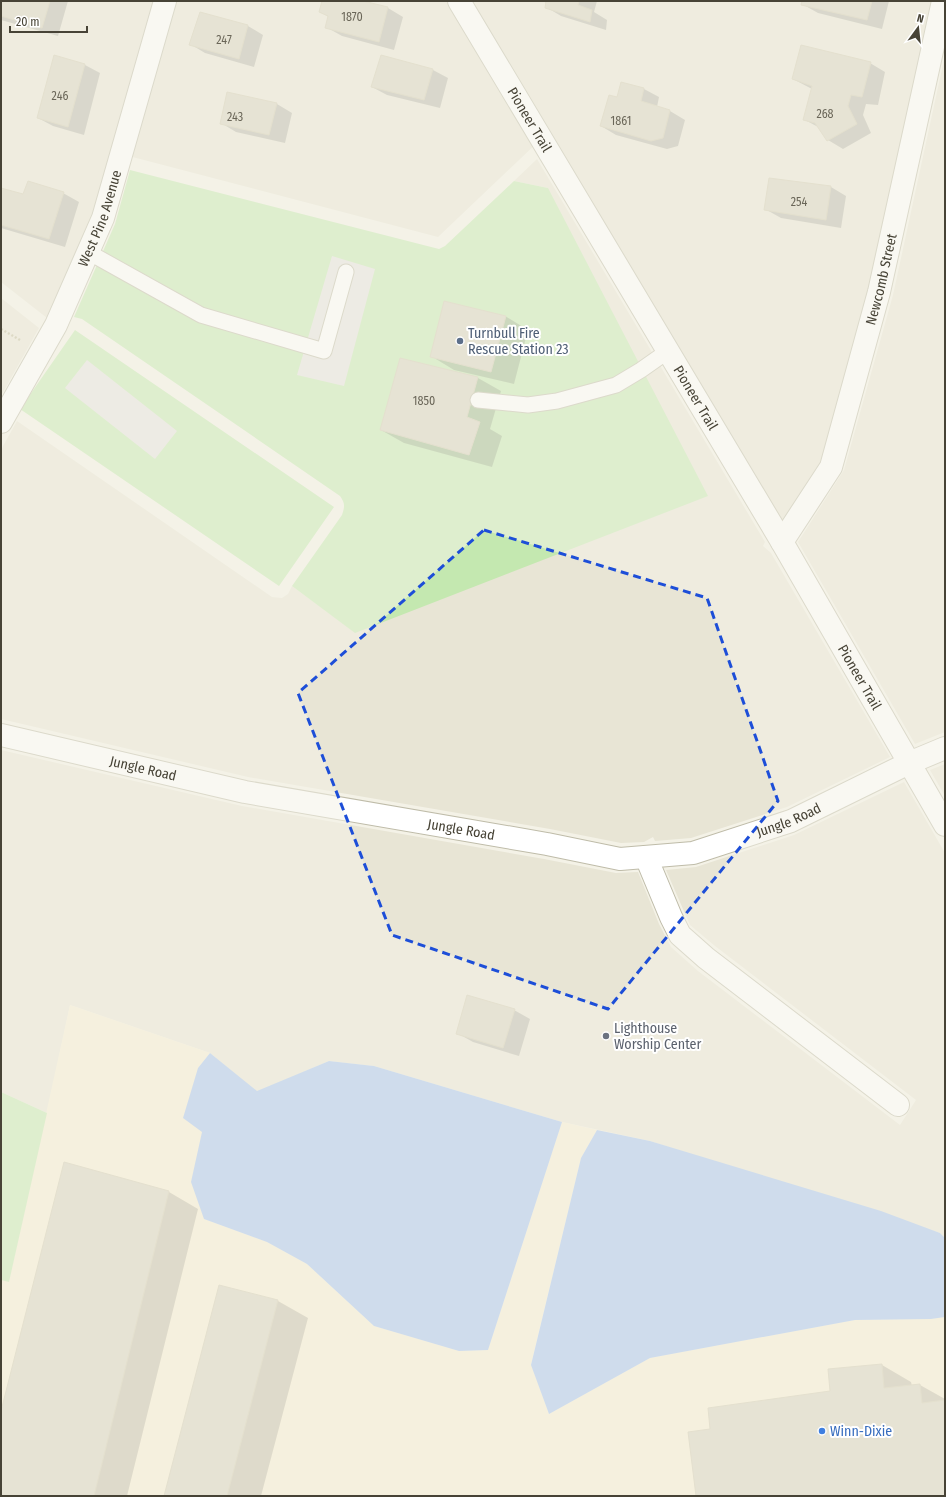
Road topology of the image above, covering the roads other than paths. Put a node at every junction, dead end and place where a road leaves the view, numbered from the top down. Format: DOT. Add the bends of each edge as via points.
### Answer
graph roads {
  1 [pos="165,1"];
  2 [pos="459,1"];
  3 [pos="943,1"];
  4 [pos="88,252"];
  5 [pos="346,272"];
  6 [pos="668,350"];
  7 [pos="478,400"];
  8 [pos="1,422"];
  9 [pos="782,542"];
  10 [pos="1,735"];
  11 [pos="945,748"];
  12 [pos="909,763"];
  13 [pos="945,825"];
  14 [pos="646,857"];
  15 [pos="898,1105"];
  1 -- 4 [label="street, West Pine Avenue" via="103,218"];
  2 -- 6 [label="street, Pioneer Trail"];
  3 -- 9 [label="street, Newcomb Street" via="879,292 831,467"];
  4 -- 5 [label="lane" via="201,315 324,351"];
  4 -- 8 [label="street, West Pine Avenue" via="56,325"];
  6 -- 7 [label="lane" via="616,385 557,401 528,405"];
  6 -- 9 [label="street, Pioneer Trail"];
  9 -- 12 [label="street, Pioneer Trail"];
  10 -- 14 [label="street, Jungle Road" via="245,792 620,858"];
  11 -- 12 [label="street"];
  12 -- 13 [label="street, Pioneer Trail"];
  12 -- 14 [label="street, Jungle Road" via="791,821 693,852"];
  14 -- 15 [label="street" via="680,935 706,958"];
}
